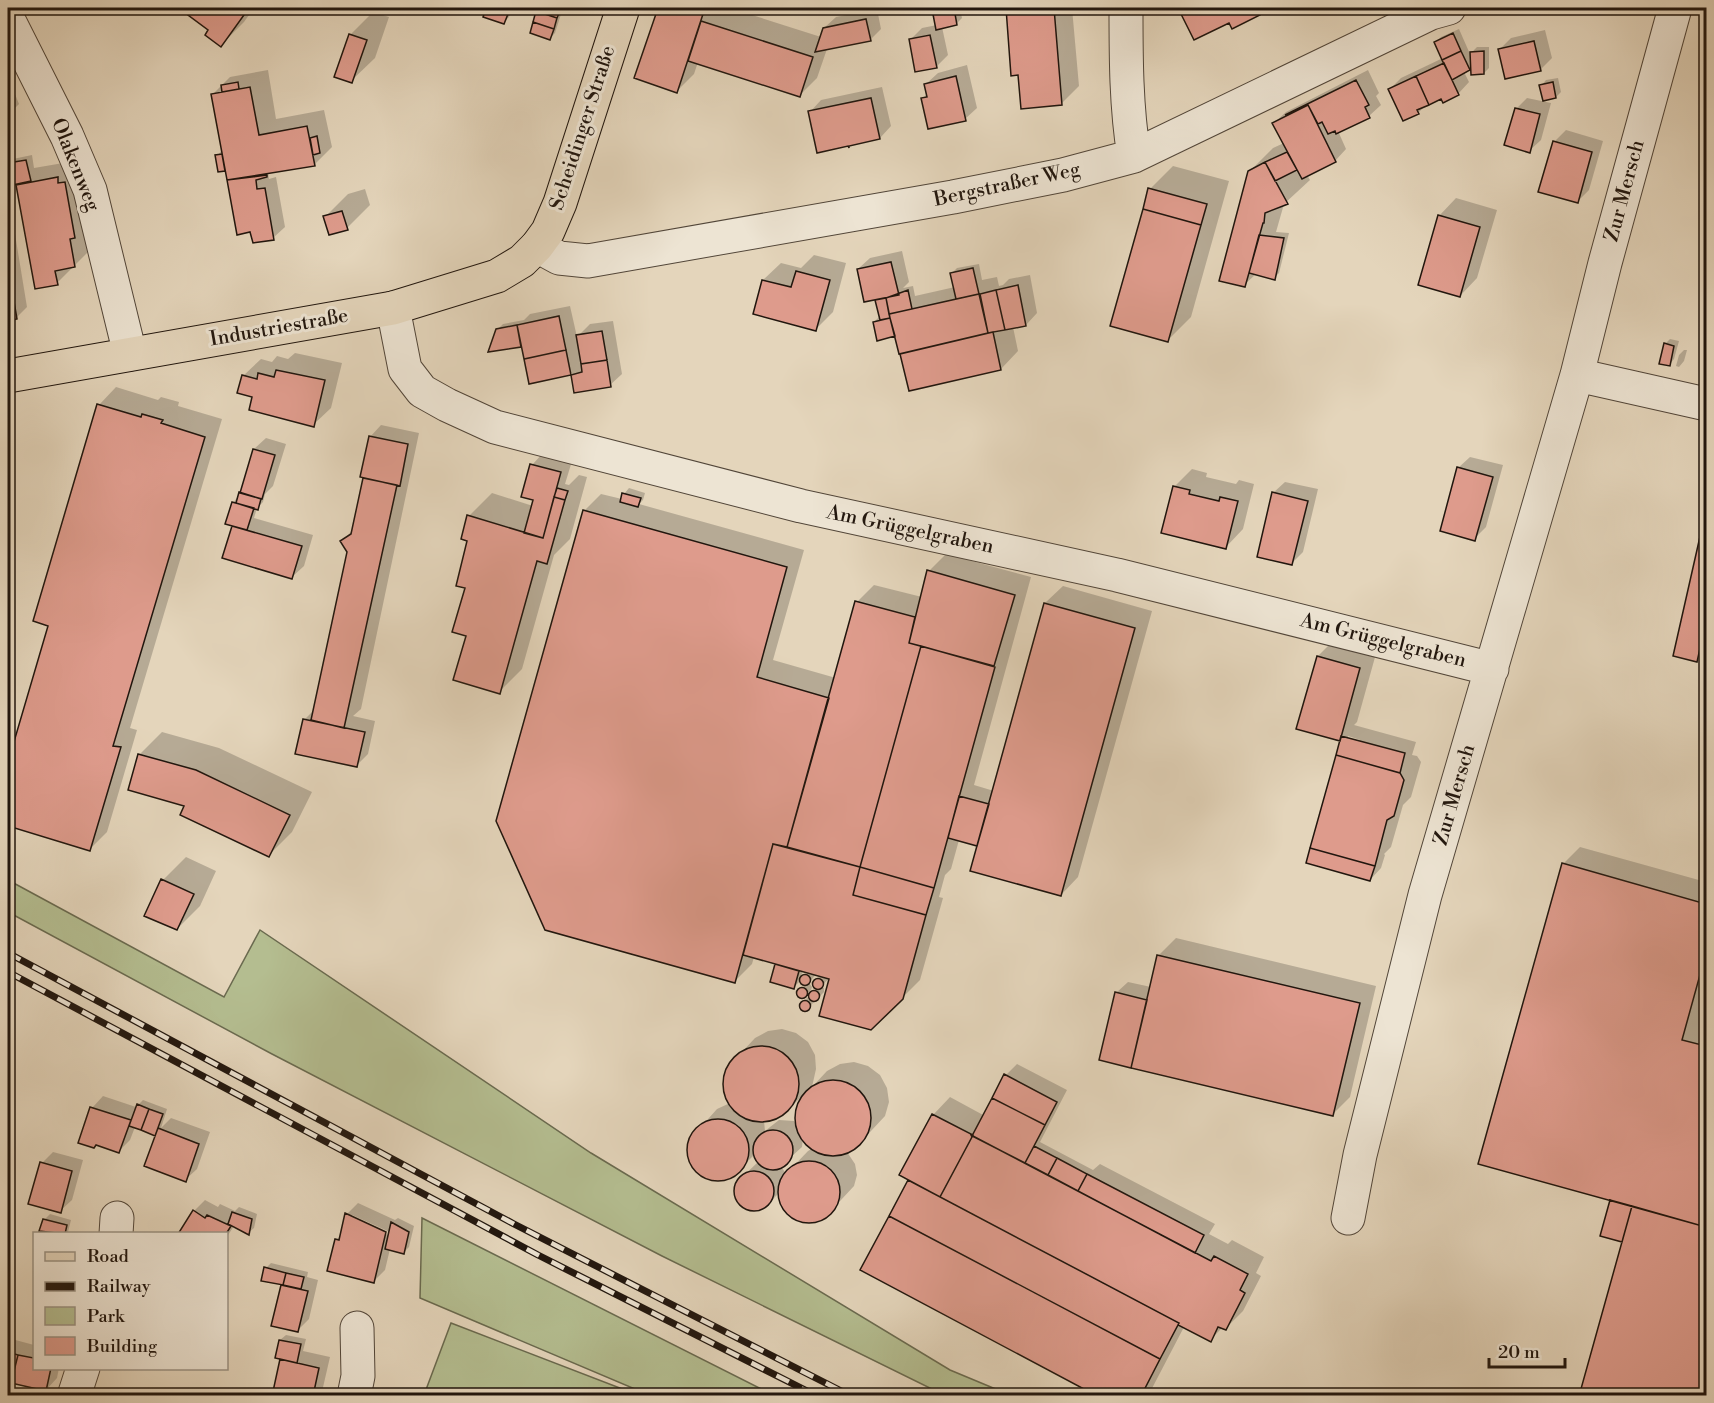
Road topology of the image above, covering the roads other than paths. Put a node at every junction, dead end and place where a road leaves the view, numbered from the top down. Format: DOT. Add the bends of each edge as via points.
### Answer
graph roads {
  1 [pos="623,8"];
  2 [pos="1126,8"];
  3 [pos="1449,8"];
  4 [pos="1675,8"];
  5 [pos="8,19"];
  6 [pos="1134,156"];
  7 [pos="537,246"];
  8 [pos="393,308"];
  9 [pos="130,354"];
  10 [pos="1577,375"];
  11 [pos="8,376"];
  12 [pos="1707,404"];
  13 [pos="1492,669"];
  14 [pos="1348,1218"];
  15 [pos="357,1328"];
  16 [pos="82,1370"];
  17 [pos="74,1395"];
  18 [pos="354,1395"];
  1 -- 7 [label="main road, Scheidinger Straße" via="560,203"];
  2 -- 6 [label="street" via="1126,76"];
  3 -- 6 [label="street, Bergstraßer Weg" via="1431,13"];
  4 -- 10 [label="street, Zur Mersch"];
  5 -- 9 [label="street, Olakenweg" via="90,190"];
  6 -- 7 [label="street, Bergstraßer Weg" via="964,195 588,261 559,258"];
  7 -- 8 [label="main road, Industriestraße" via="497,276"];
  8 -- 9 [label="main road, Industriestraße"];
  8 -- 13 [label="street, Am Grüggelgraben" via="405,369 422,391 495,427 801,506 1117,575"];
  9 -- 11 [label="main road, Industriestraße"];
  10 -- 12 [label="street"];
  10 -- 13 [label="street, Zur Mersch"];
  13 -- 14 [label="street, Zur Mersch" via="1425,894"];
  15 -- 18 [label="street" via="358,1376"];
  16 -- 17 [label="street"];
}
